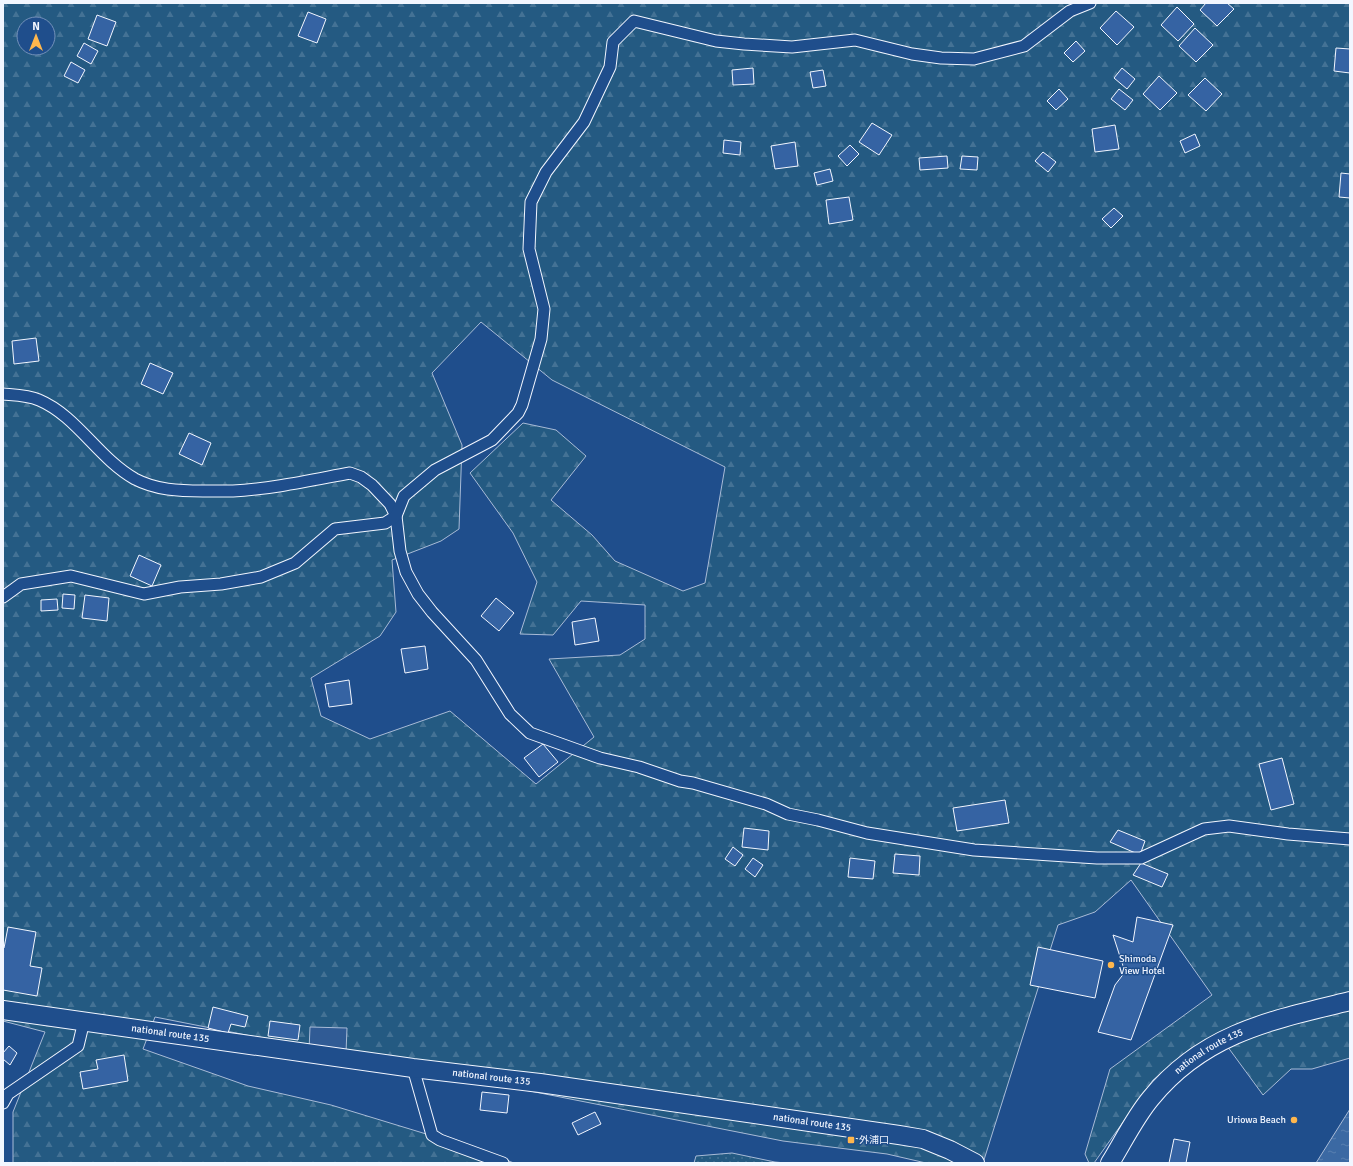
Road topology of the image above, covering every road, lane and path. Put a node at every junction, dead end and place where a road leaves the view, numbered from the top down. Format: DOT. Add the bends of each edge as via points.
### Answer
graph roads {
  1 [pos="1090,3"];
  2 [pos="3,394"];
  3 [pos="396,516"];
  4 [pos="3,597"];
  5 [pos="1350,839"];
  6 [pos="1350,1001"];
  7 [pos="3,1010"];
  8 [pos="84,1021"];
  9 [pos="414,1068"];
  10 [pos="3,1103"];
  11 [pos="503,1163"];
  12 [pos="975,1163"];
  13 [pos="1110,1163"];
  1 -- 3 [label="street" via="1070,11 1024,46 974,58 941,58 912,54 855,40 792,47 716,41 634,21 613,42 610,67 584,122 546,172 531,202 529,249 544,309 541,339 522,405 518,413 492,440 434,470 404,496"];
  2 -- 3 [label="street" via="24,395 59,410 116,466 135,479 152,486 176,491 234,491 350,473 372,485 390,504"];
  3 -- 4 [label="street" via="385,523 335,529 295,563 262,576 144,594 71,576 21,584"];
  3 -- 5 [label="street" via="400,551 406,572 418,594 476,660 510,714 530,733 600,758 766,804 788,814 867,833 974,850 1097,858 1141,858 1204,829 1229,826"];
  6 -- 13 [label="highway, national route 135" via="1274,1020 1243,1031 1222,1040 1191,1059 1151,1098"];
  7 -- 8 [label="highway, national route 135"];
  8 -- 9 [label="highway, national route 135"];
  8 -- 10 [label="street" via="78,1046 8,1094"];
  9 -- 11 [label="street" via="432,1135"];
  9 -- 12 [label="highway, national route 135" via="540,1083 899,1134 923,1139"];
}
